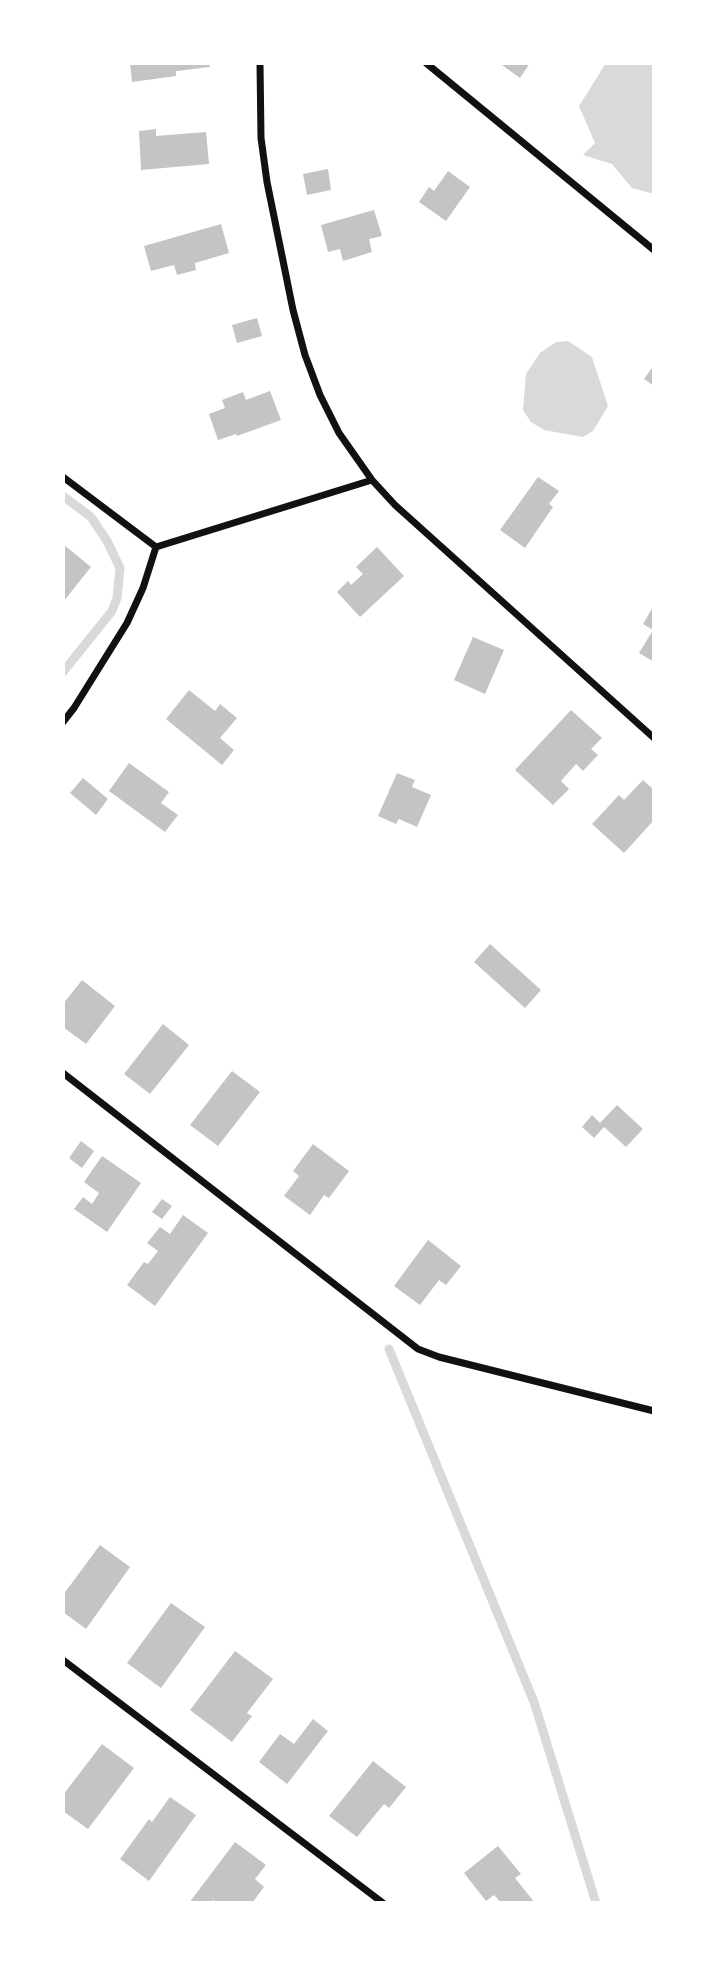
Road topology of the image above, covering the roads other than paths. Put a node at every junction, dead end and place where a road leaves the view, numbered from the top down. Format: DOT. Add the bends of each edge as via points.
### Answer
graph roads {
  1 [pos="260,63"];
  2 [pos="426,63"];
  3 [pos="654,250"];
  4 [pos="63,477"];
  5 [pos="372,480"];
  6 [pos="156,548"];
  7 [pos="63,722"];
  8 [pos="654,738"];
  9 [pos="63,1073"];
  10 [pos="654,1411"];
  11 [pos="63,1660"];
  12 [pos="383,1903"];
  1 -- 5 [label="street" via="267,182 296,322 320,395 339,433"];
  2 -- 3 [label="street"];
  4 -- 6 [label="street"];
  5 -- 6 [label="street"];
  5 -- 8 [label="street"];
  6 -- 7 [label="street" via="127,623"];
  9 -- 10 [label="street" via="418,1349"];
  11 -- 12 [label="street"];
}
